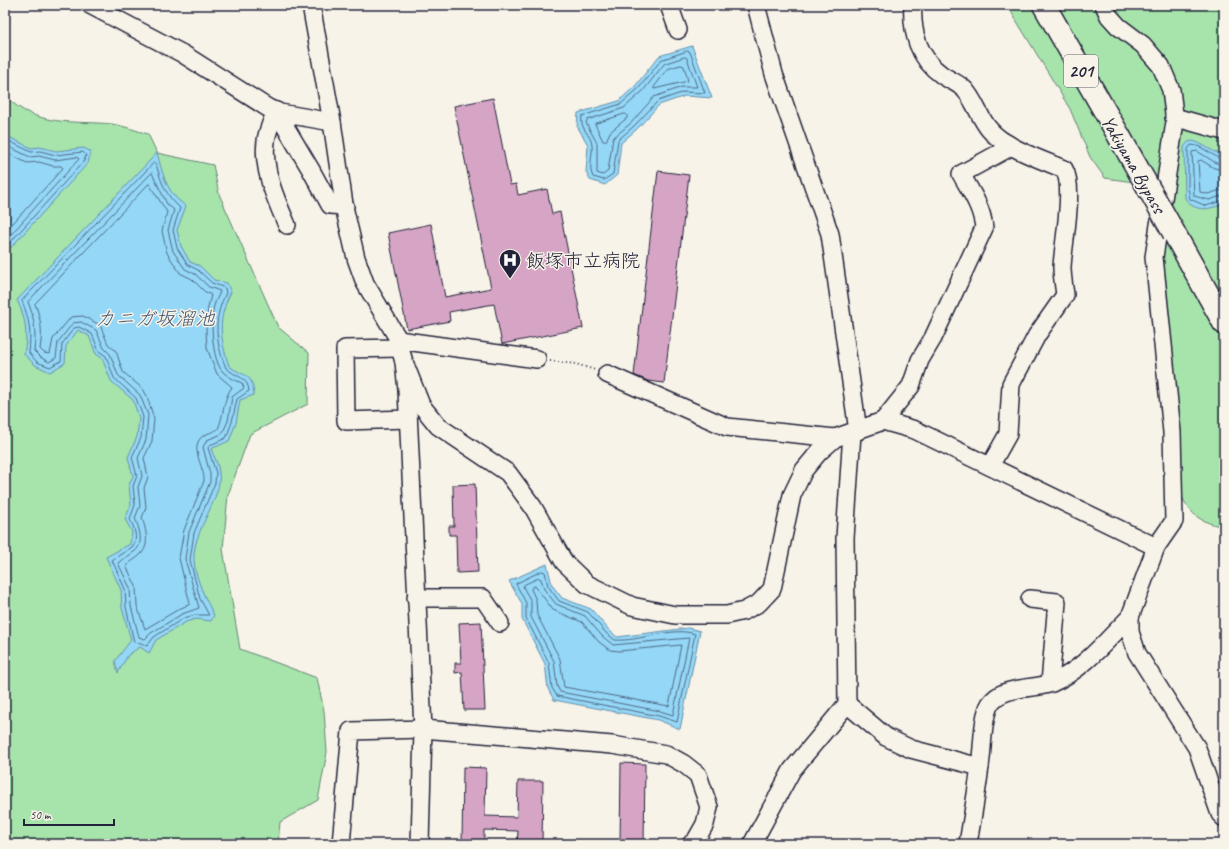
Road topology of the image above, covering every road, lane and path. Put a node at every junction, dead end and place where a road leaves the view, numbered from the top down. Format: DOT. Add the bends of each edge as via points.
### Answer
graph roads {
  1 [pos="90,5"];
  2 [pos="311,5"];
  3 [pos="669,5"];
  4 [pos="756,5"];
  5 [pos="913,5"];
  6 [pos="1044,5"];
  7 [pos="1104,5"];
  8 [pos="678,30"];
  9 [pos="276,111"];
  10 [pos="1174,117"];
  11 [pos="332,122"];
  12 [pos="1224,131"];
  13 [pos="1008,144"];
  14 [pos="345,206"];
  15 [pos="287,225"];
  16 [pos="1224,323"];
  17 [pos="401,350"];
  18 [pos="537,359"];
  19 [pos="608,374"];
  20 [pos="408,420"];
  21 [pos="883,421"];
  22 [pos="855,432"];
  23 [pos="835,438"];
  24 [pos="990,466"];
  25 [pos="1156,546"];
  26 [pos="416,598"];
  27 [pos="1030,599"];
  28 [pos="1130,616"];
  29 [pos="500,623"];
  30 [pos="1050,683"];
  31 [pos="847,704"];
  32 [pos="423,729"];
  33 [pos="980,767"];
  34 [pos="1224,818"];
  35 [pos="341,844"];
  36 [pos="420,844"];
  37 [pos="691,844"];
  38 [pos="752,844"];
  39 [pos="968,844"];
  1 -- 9 [label="street" via="183,54"];
  2 -- 11 [label="street"];
  3 -- 8 [label="street"];
  4 -- 22 [label="street" via="774,74 830,234"];
  5 -- 13 [label="street" via="912,22 923,55 940,74 965,89 989,130"];
  6 -- 16 [label="highway, Yakiyama Bypass / 201, bridge"];
  7 -- 10 [label="street" via="1118,26 1143,45 1161,66 1171,90"];
  9 -- 11 [label="street"];
  9 -- 14 [label="street" via="330,205"];
  9 -- 15 [label="street" via="266,139 265,151 273,189"];
  10 -- 12 [label="street"];
  10 -- 25 [label="street" via="1171,155 1154,257 1169,395 1174,521"];
  11 -- 14 [label="street"];
  13 -- 21 [label="street" via="1005,150 961,174 980,206 984,228 933,338 920,360 911,386"];
  13 -- 24 [label="street" via="1064,169 1067,174 1062,268 1065,295 1037,335 1011,384 1008,434"];
  14 -- 17 [label="street" via="356,258 365,284"];
  17 -- 18 [label="street"];
  17 -- 20 [label="street"];
  17 -- 20 [label="street" via="344,349 346,421"];
  17 -- 23 [label="street" via="421,405 438,426 508,473 533,507 564,562 587,584 632,606 675,615 727,614 744,611 759,603 772,589 792,495 804,470"];
  18 -- 19 [label="path" via="576,364"];
  19 -- 23 [label="street" via="727,427"];
  20 -- 26 [label="street"];
  21 -- 22 [label="street"];
  21 -- 24 [label="street" via="915,430"];
  22 -- 23 [label="street"];
  22 -- 31 [label="street" via="845,538"];
  24 -- 25 [label="street"];
  25 -- 28 [label="street"];
  26 -- 29 [label="street" via="484,598"];
  26 -- 32 [label="street"];
  27 -- 30 [label="street" via="1057,602"];
  28 -- 30 [label="street" via="1088,658 1063,678"];
  28 -- 34 [label="street" via="1130,632 1137,653 1197,748 1220,814"];
  30 -- 33 [label="street" via="999,694 990,704 986,713"];
  31 -- 33 [label="street" via="886,737 911,748"];
  31 -- 38 [label="street" via="792,770"];
  32 -- 35 [label="street" via="351,731"];
  32 -- 36 [label="street"];
  32 -- 37 [label="street" via="612,745 666,754 698,775 709,807 705,824"];
  33 -- 39 [label="street"];
}
